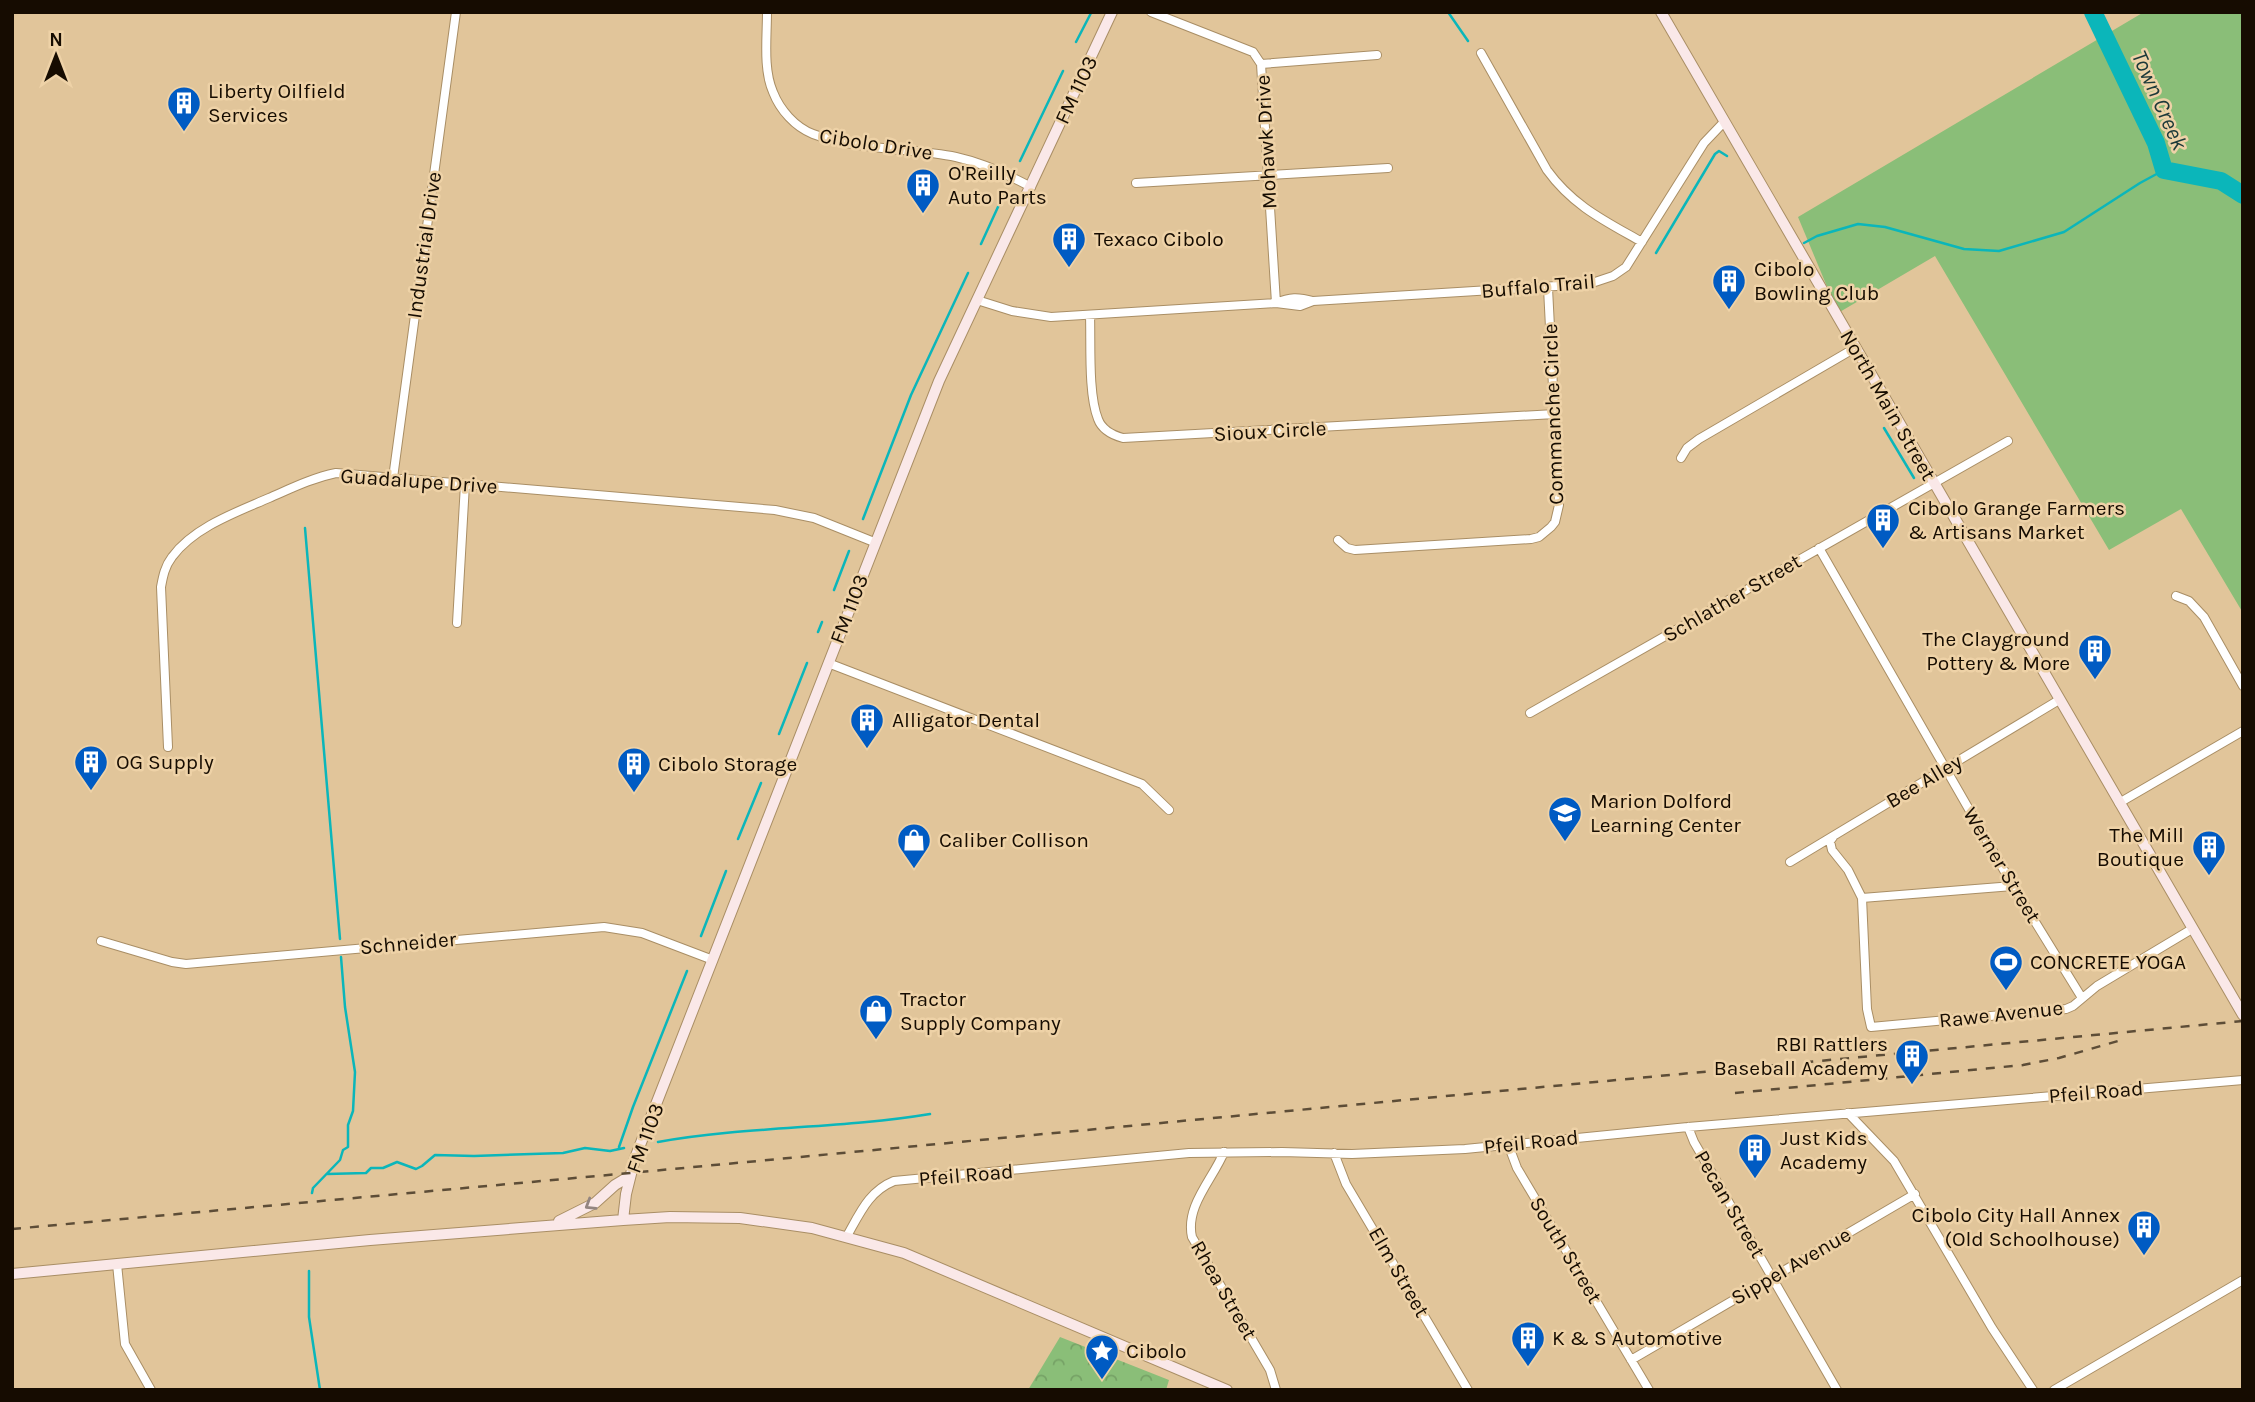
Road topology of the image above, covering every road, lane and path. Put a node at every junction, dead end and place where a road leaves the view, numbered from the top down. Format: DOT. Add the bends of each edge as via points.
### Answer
graph roads {
  1 [pos="456,12"];
  2 [pos="767,12"];
  3 [pos="1112,12"];
  4 [pos="1151,12"];
  5 [pos="1661,12"];
  6 [pos="1481,53"];
  7 [pos="1377,55"];
  8 [pos="1261,64"];
  9 [pos="1724,122"];
  10 [pos="1388,168"];
  11 [pos="1268,177"];
  12 [pos="1136,183"];
  13 [pos="1031,187"];
  14 [pos="1642,242"];
  15 [pos="1548,288"];
  16 [pos="977,300"];
  17 [pos="1276,303"];
  18 [pos="1090,315"];
  19 [pos="1855,348"];
  20 [pos="1555,414"];
  21 [pos="2008,441"];
  22 [pos="1681,458"];
  23 [pos="393,478"];
  24 [pos="1933,483"];
  25 [pos="466,484"];
  26 [pos="1338,540"];
  27 [pos="874,542"];
  28 [pos="1819,548"];
  29 [pos="2176,596"];
  30 [pos="457,623"];
  31 [pos="828,663"];
  32 [pos="2243,686"];
  33 [pos="2059,700"];
  34 [pos="1530,713"];
  35 [pos="2243,731"];
  36 [pos="168,747"];
  37 [pos="1945,768"];
  38 [pos="2119,803"];
  39 [pos="1169,810"];
  40 [pos="1833,836"];
  41 [pos="1790,862"];
  42 [pos="2013,886"];
  43 [pos="1862,898"];
  44 [pos="2192,929"];
  45 [pos="101,941"];
  46 [pos="713,960"];
  47 [pos="2081,998"];
  48 [pos="2243,1015"];
  49 [pos="2243,1080"];
  50 [pos="1848,1113"];
  51 [pos="1688,1127"];
  52 [pos="1508,1144"];
  53 [pos="1224,1152"];
  54 [pos="1335,1153"];
  55 [pos="630,1176"];
  56 [pos="1915,1194"];
  57 [pos="623,1220"];
  58 [pos="545,1226"];
  59 [pos="847,1236"];
  60 [pos="117,1264"];
  61 [pos="12,1274"];
  62 [pos="1772,1276"];
  63 [pos="2243,1280"];
  64 [pos="1631,1360"];
  65 [pos="152,1390"];
  66 [pos="1227,1390"];
  67 [pos="1276,1390"];
  68 [pos="1468,1390"];
  69 [pos="1649,1390"];
  70 [pos="1837,1390"];
  71 [pos="2033,1390"];
  72 [pos="2054,1390"];
  1 -- 23 [label="street, Industrial Drive"];
  2 -- 13 [label="street, Cibolo Drive" via="772,91 781,109 811,134 960,158"];
  3 -- 13 [label="main road, FM 1103 / FM 1103"];
  4 -- 8 [label="street, Mohawk Drive" via="1253,52"];
  5 -- 9 [label="main road, North Main Street"];
  6 -- 14 [label="street" via="1560,188 1582,208"];
  7 -- 8 [label="street"];
  8 -- 11 [label="street, Mohawk Drive"];
  9 -- 14 [label="street, Buffalo Trail" via="1704,143"];
  9 -- 19 [label="main road, North Main Street"];
  10 -- 11 [label="street"];
  11 -- 12 [label="street"];
  11 -- 17 [label="street, Mohawk Drive"];
  13 -- 16 [label="main road, FM 1103 / FM 1103"];
  14 -- 15 [label="street, Buffalo Trail" via="1626,267 1613,276 1589,284"];
  15 -- 17 [label="street, Buffalo Trail" via="1312,301 1300,306"];
  15 -- 20 [label="street, Commanche Circle"];
  16 -- 18 [label="street, Buffalo Trail" via="1035,316"];
  16 -- 27 [label="main road, FM 1103 / FM 1103"];
  17 -- 18 [label="street, Buffalo Trail"];
  18 -- 20 [label="street, Sioux Circle" via="1098,420 1104,429 1123,438"];
  19 -- 22 [label="street" via="1699,439"];
  19 -- 24 [label="main road, North Main Street"];
  20 -- 26 [label="street, Commanche Circle" via="1559,505 1555,522 1539,537 1354,550"];
  21 -- 24 [label="street, Schlather Street"];
  23 -- 25 [label="street, Guadalupe Drive"];
  23 -- 36 [label="street, Guadalupe Drive" via="336,473 300,483 228,516 177,551 165,568 161,587"];
  24 -- 28 [label="street, Schlather Street"];
  24 -- 33 [label="main road, North Main Street"];
  25 -- 27 [label="street, Guadalupe Drive" via="775,510 814,518"];
  25 -- 30 [label="street"];
  27 -- 31 [label="main road, FM 1103 / FM 1103"];
  28 -- 34 [label="street, Schlather Street"];
  28 -- 37 [label="street, Werner Street"];
  29 -- 32 [label="street" via="2189,601 2204,617"];
  31 -- 39 [label="street" via="1142,784"];
  31 -- 46 [label="main road, FM 1103 / FM 1103"];
  33 -- 37 [label="street, Bee Alley"];
  33 -- 38 [label="main road, North Main Street"];
  35 -- 38 [label="street"];
  37 -- 40 [label="street, Bee Alley"];
  37 -- 42 [label="street, Werner Street"];
  38 -- 44 [label="main road, North Main Street"];
  40 -- 41 [label="street, Bee Alley"];
  40 -- 43 [label="street" via="1832,850"];
  42 -- 43 [label="street"];
  42 -- 47 [label="street, Werner Street"];
  43 -- 47 [label="street, Rawe Avenue" via="1871,1027 2066,1009"];
  44 -- 47 [label="street, Rawe Avenue"];
  44 -- 48 [label="main road, North Main Street"];
  45 -- 46 [label="street, Schneider" via="186,964 604,927 642,933"];
  46 -- 55 [label="main road, FM 1103 / FM 1103"];
  49 -- 50 [label="street, Pfeil Road"];
  50 -- 51 [label="street, Pfeil Road"];
  50 -- 56 [label="street" via="1894,1161"];
  51 -- 52 [label="street, Pfeil Road"];
  51 -- 62 [label="street, Pecan Street"];
  52 -- 54 [label="street, Pfeil Road"];
  52 -- 64 [label="street, South Street" via="1517,1168"];
  53 -- 54 [label="street, Pfeil Road"];
  53 -- 59 [label="street, Pfeil Road" via="894,1181 869,1198"];
  53 -- 67 [label="street, Rhea Street" via="1189,1226 1270,1370"];
  54 -- 68 [label="street, Elm Street" via="1346,1184"];
  55 -- 57 [label="main road, FM 1103 / FM 1103"];
  55 -- 58 [label="main road, one-way" via="585,1209"];
  56 -- 62 [label="street, Sippel Avenue"];
  56 -- 71 [label="street"];
  57 -- 58 [label="main road"];
  57 -- 59 [label="main road" via="740,1218"];
  58 -- 60 [label="main road"];
  59 -- 66 [label="main road" via="904,1253"];
  60 -- 61 [label="main road"];
  60 -- 65 [label="street" via="125,1344"];
  62 -- 64 [label="street, Sippel Avenue"];
  62 -- 70 [label="street, Pecan Street"];
  63 -- 72 [label="street"];
  64 -- 69 [label="street, South Street"];
}
